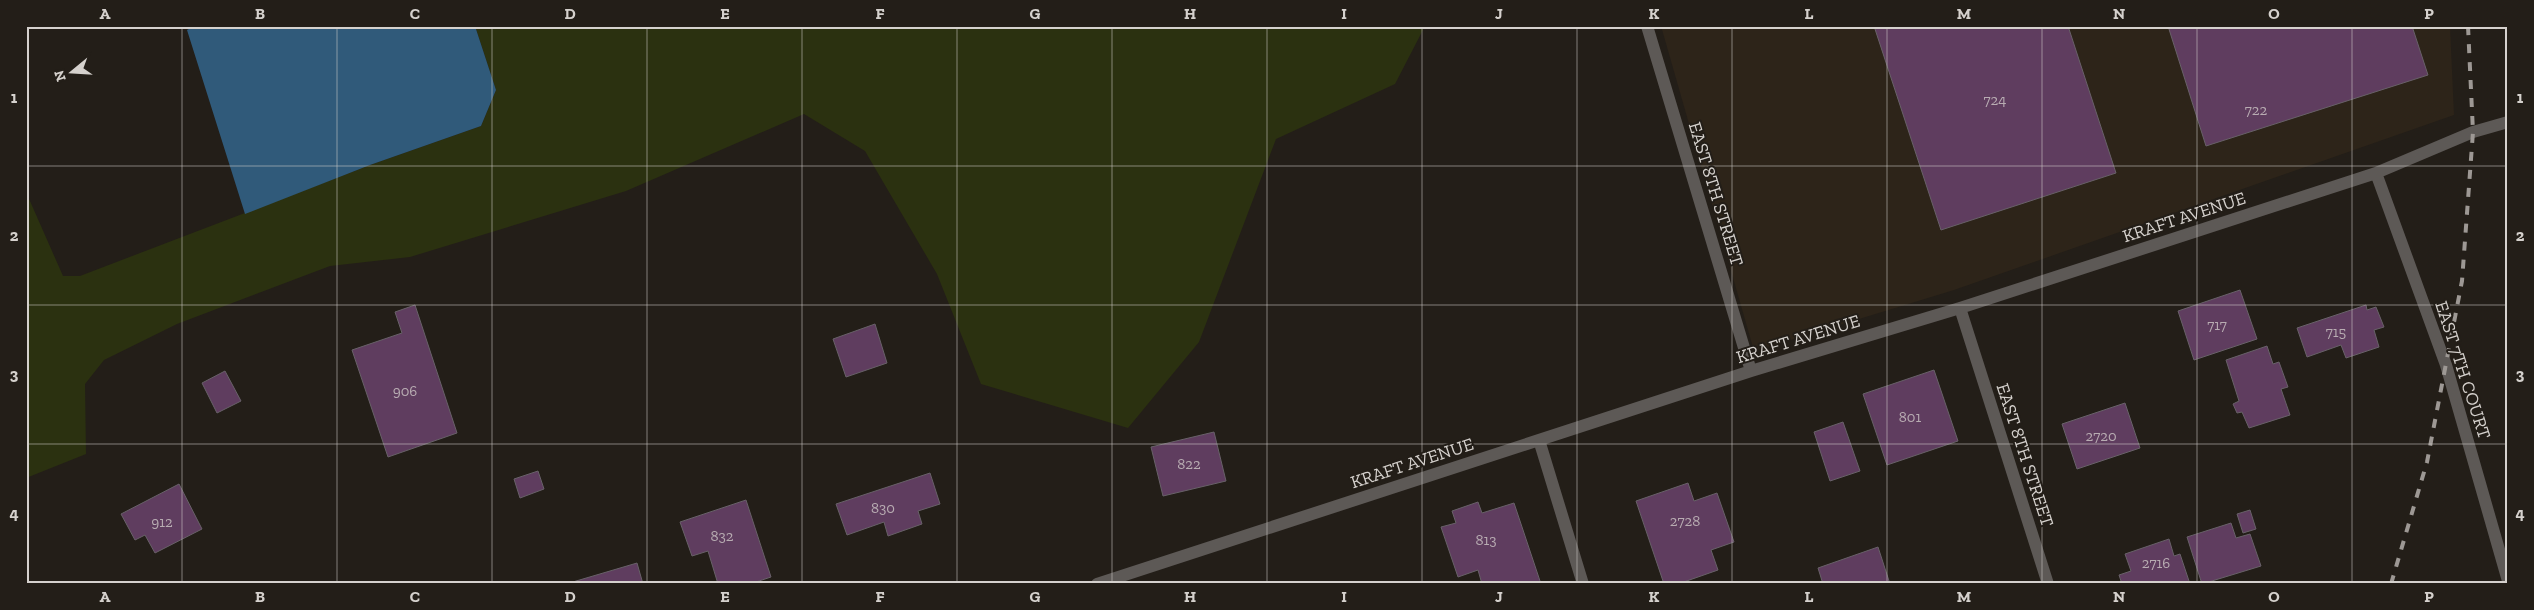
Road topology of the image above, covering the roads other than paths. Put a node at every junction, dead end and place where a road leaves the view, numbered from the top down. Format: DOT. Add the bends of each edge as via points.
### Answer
graph roads {
  1 [pos="1647,26"];
  2 [pos="2508,122"];
  3 [pos="2376,173"];
  4 [pos="1960,308"];
  5 [pos="1751,371"];
  6 [pos="1539,440"];
  7 [pos="1120,580"];
  8 [pos="2508,581"];
  9 [pos="1097,584"];
  10 [pos="1583,584"];
  11 [pos="2048,584"];
  1 -- 5 [label="street, EAST 8TH STREET"];
  2 -- 3 [label="street, KRAFT AVENUE" via="2473,132"];
  3 -- 4 [label="street, KRAFT AVENUE"];
  3 -- 8 [label="street, EAST 7TH COURT" via="2446,366"];
  4 -- 5 [label="street, KRAFT AVENUE"];
  4 -- 11 [label="street, EAST 8TH STREET"];
  5 -- 6 [label="street, KRAFT AVENUE"];
  6 -- 7 [label="street, KRAFT AVENUE"];
  6 -- 10 [label="street"];
  7 -- 9 [label="street, KRAFT AVENUE"];
}
